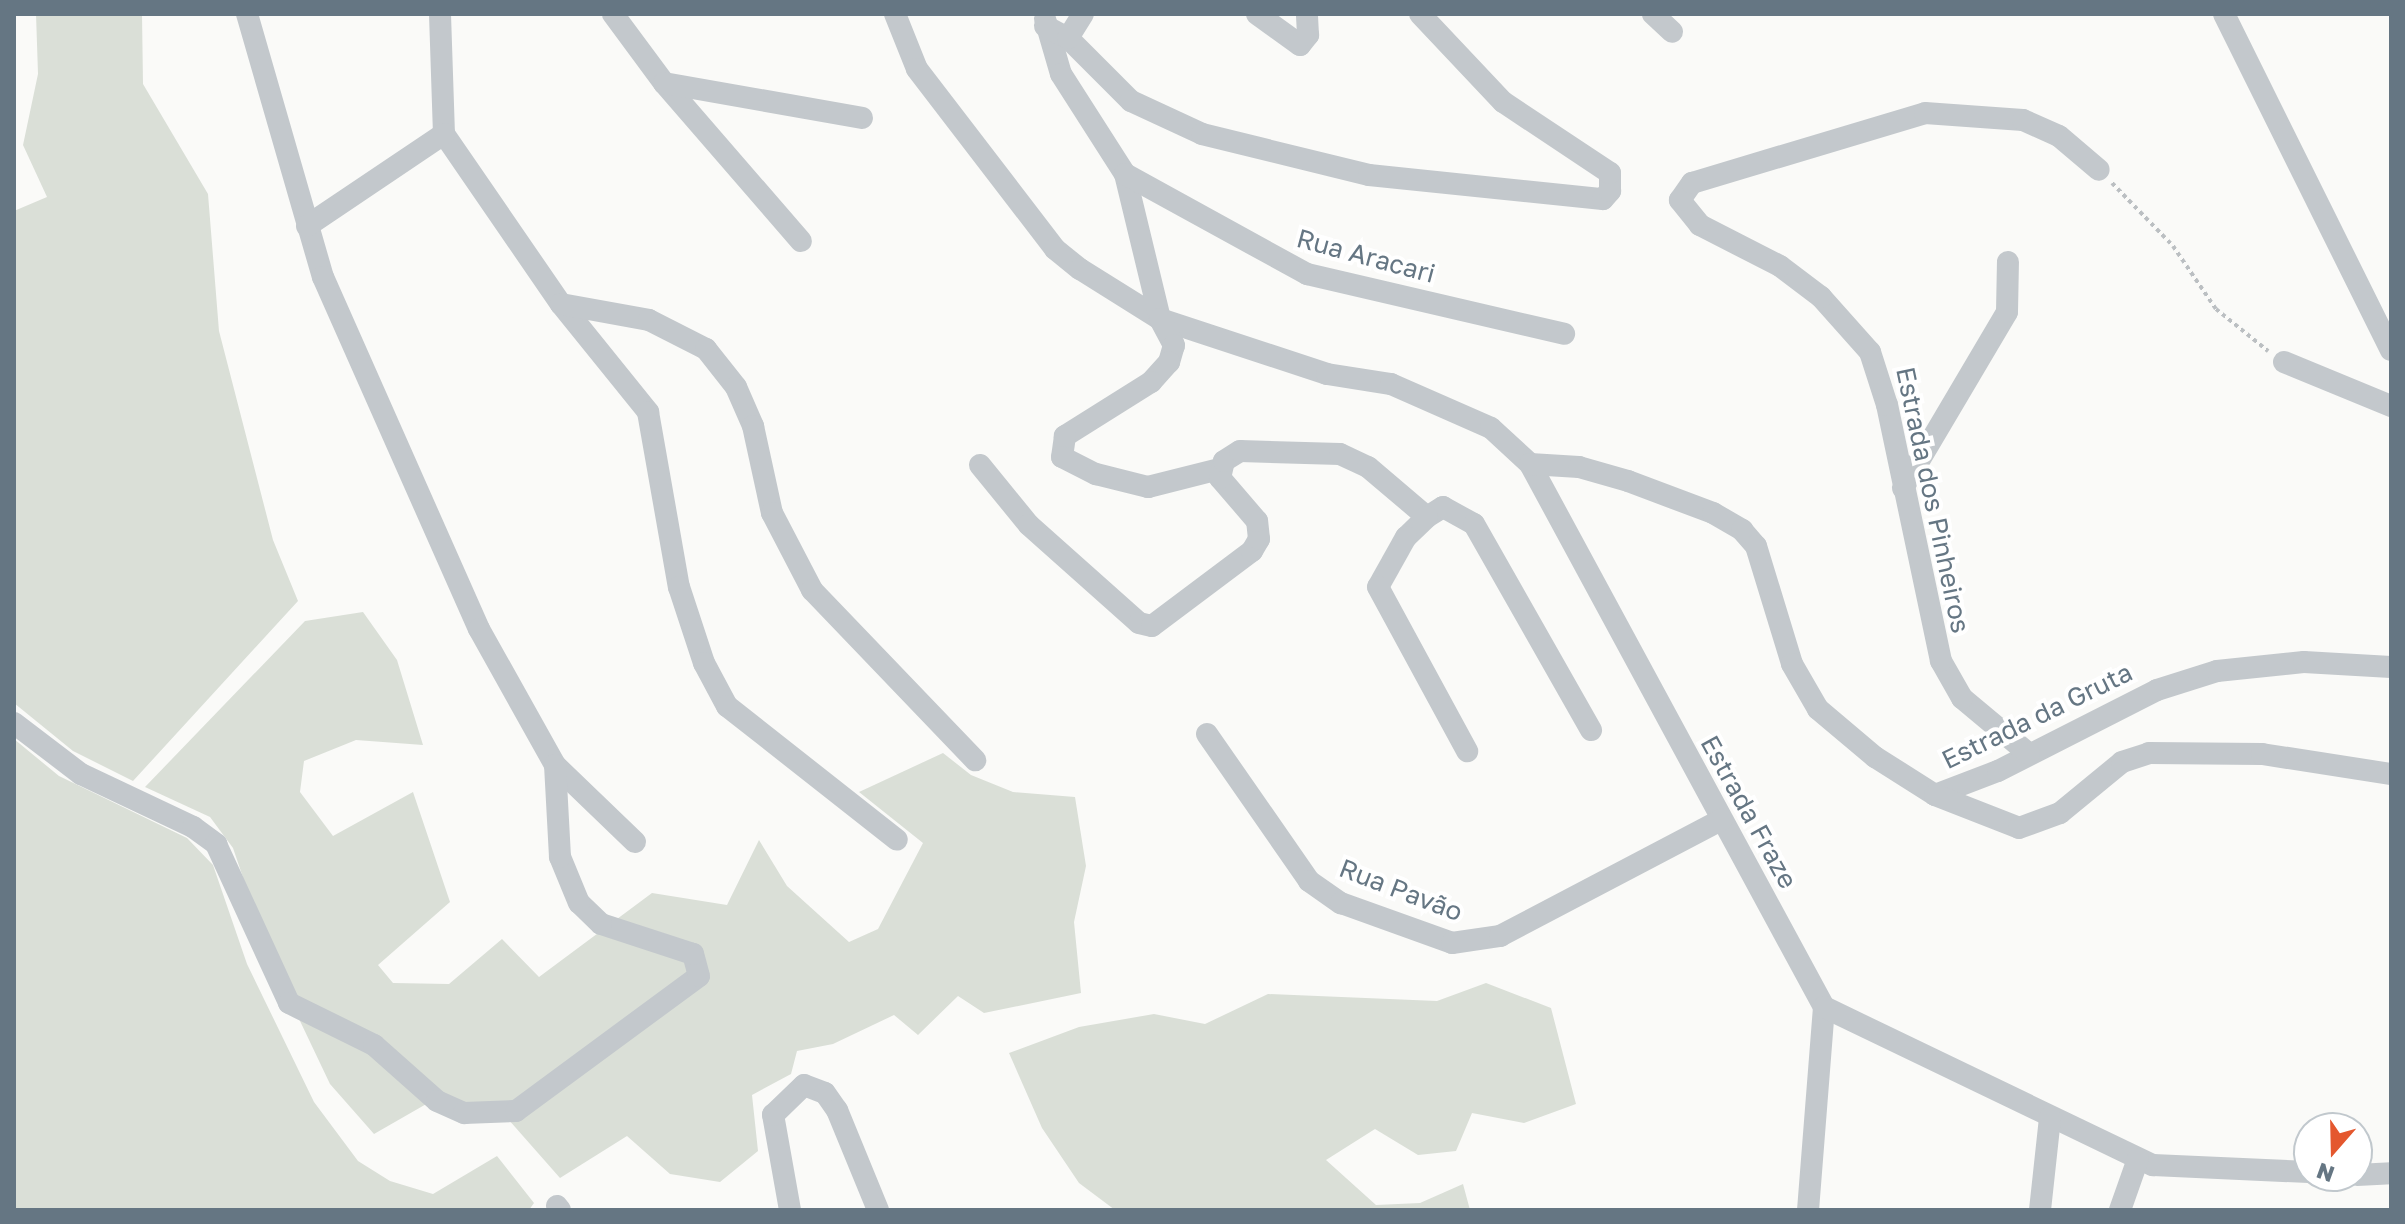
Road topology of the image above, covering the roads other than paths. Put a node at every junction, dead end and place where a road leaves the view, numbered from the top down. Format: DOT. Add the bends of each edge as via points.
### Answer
graph roads {
  1 [pos="247,14"];
  2 [pos="440,14"];
  3 [pos="613,14"];
  4 [pos="895,14"];
  5 [pos="1083,14"];
  6 [pos="1257,14"];
  7 [pos="1307,14"];
  8 [pos="1420,14"];
  9 [pos="1653,14"];
  10 [pos="2224,14"];
  11 [pos="1045,20"];
  12 [pos="1672,32"];
  13 [pos="1068,38"];
  14 [pos="664,83"];
  15 [pos="862,118"];
  16 [pos="444,134"];
  17 [pos="2099,170"];
  18 [pos="1125,174"];
  19 [pos="307,226"];
  20 [pos="801,241"];
  21 [pos="2008,262"];
  22 [pos="561,304"];
  23 [pos="1160,319"];
  24 [pos="1564,334"];
  25 [pos="2391,350"];
  26 [pos="2284,362"];
  27 [pos="2391,406"];
  28 [pos="1530,464"];
  29 [pos="980,465"];
  30 [pos="1219,469"];
  31 [pos="1903,488"];
  32 [pos="1427,517"];
  33 [pos="2391,667"];
  34 [pos="14,723"];
  35 [pos="1591,730"];
  36 [pos="1207,734"];
  37 [pos="1467,751"];
  38 [pos="2029,754"];
  39 [pos="975,760"];
  40 [pos="555,765"];
  41 [pos="2391,774"];
  42 [pos="1935,795"];
  43 [pos="1721,820"];
  44 [pos="897,840"];
  45 [pos="635,842"];
  46 [pos="1824,1007"];
  47 [pos="2050,1118"];
  48 [pos="2138,1159"];
  49 [pos="2293,1171"];
  50 [pos="790,1210"];
  51 [pos="878,1210"];
  52 [pos="1808,1210"];
  53 [pos="2040,1210"];
  54 [pos="2120,1210"];
  1 -- 19 [label="street"];
  2 -- 16 [label="street"];
  3 -- 14 [label="street"];
  4 -- 23 [label="street, Estrada Fraze" via="917,69 1055,249"];
  5 -- 13 [label="street"];
  6 -- 7 [label="street" via="1300,45 1308,35"];
  8 -- 13 [label="street" via="1503,102 1610,173 1610,191 1603,199 1369,175 1202,134 1131,101"];
  9 -- 12 [label="street"];
  10 -- 25 [label="street"];
  11 -- 13 [label="street"];
  11 -- 18 [label="street" via="1061,74"];
  14 -- 15 [label="street"];
  14 -- 20 [label="street"];
  16 -- 19 [label="street"];
  16 -- 22 [label="street"];
  17 -- 31 [label="street, Estrada dos Pinheiros" via="2059,136 2023,120 1925,113 1887,120 1684,189 1680,200 1690,218 1780,266 1849,322 1879,373"];
  18 -- 23 [label="street"];
  18 -- 24 [label="street, Rua Aracari" via="1307,274"];
  19 -- 40 [label="street" via="427,517 485,642"];
  21 -- 31 [label="street" via="2007,312"];
  22 -- 39 [label="street" via="649,320 706,349 747,413 772,513 812,590"];
  22 -- 44 [label="street" via="648,412 679,587 704,663 727,706"];
  23 -- 28 [label="street, Estrada Fraze" via="1327,374 1391,384 1491,428"];
  23 -- 30 [label="street" via="1174,345 1169,362 1124,403 1065,436 1062,457 1096,474 1148,487"];
  26 -- 27 [label="street"];
  28 -- 42 [label="street, Estrada da Gruta" via="1579,467 1628,481 1713,513 1742,530 1756,546 1792,664 1818,709"];
  28 -- 43 [label="street, Estrada Fraze"];
  29 -- 30 [label="street" via="1029,525 1139,623 1152,626 1252,551 1259,539 1257,521"];
  30 -- 32 [label="street" via="1240,451 1340,454 1368,467"];
  31 -- 38 [label="street, Estrada dos Pinheiros" via="1941,661 1962,698"];
  32 -- 35 [label="street" via="1443,507 1474,524"];
  32 -- 37 [label="street" via="1406,537 1378,587"];
  33 -- 38 [label="street, Estrada da Gruta" via="2304,662 2217,671 2157,690"];
  34 -- 40 [label="street" via="81,774 193,827 216,844 289,1003 374,1045 437,1101 464,1113 516,1111 699,976 693,954 601,924 579,903 560,857"];
  36 -- 43 [label="street, Rua Pavão" via="1309,881 1341,903 1452,943 1500,936"];
  38 -- 42 [label="street, Estrada da Gruta"];
  40 -- 45 [label="street"];
  41 -- 42 [label="street" via="2248,753 2149,753 2122,762 2060,813 2019,828"];
  43 -- 46 [label="street, Estrada Fraze"];
  46 -- 47 [label="street"];
  46 -- 52 [label="street"];
  47 -- 48 [label="street"];
  47 -- 53 [label="street"];
  48 -- 49 [label="street" via="2173,1167"];
  48 -- 54 [label="street"];
  50 -- 51 [label="street" via="773,1115 804,1085 825,1093 837,1110"];
}
